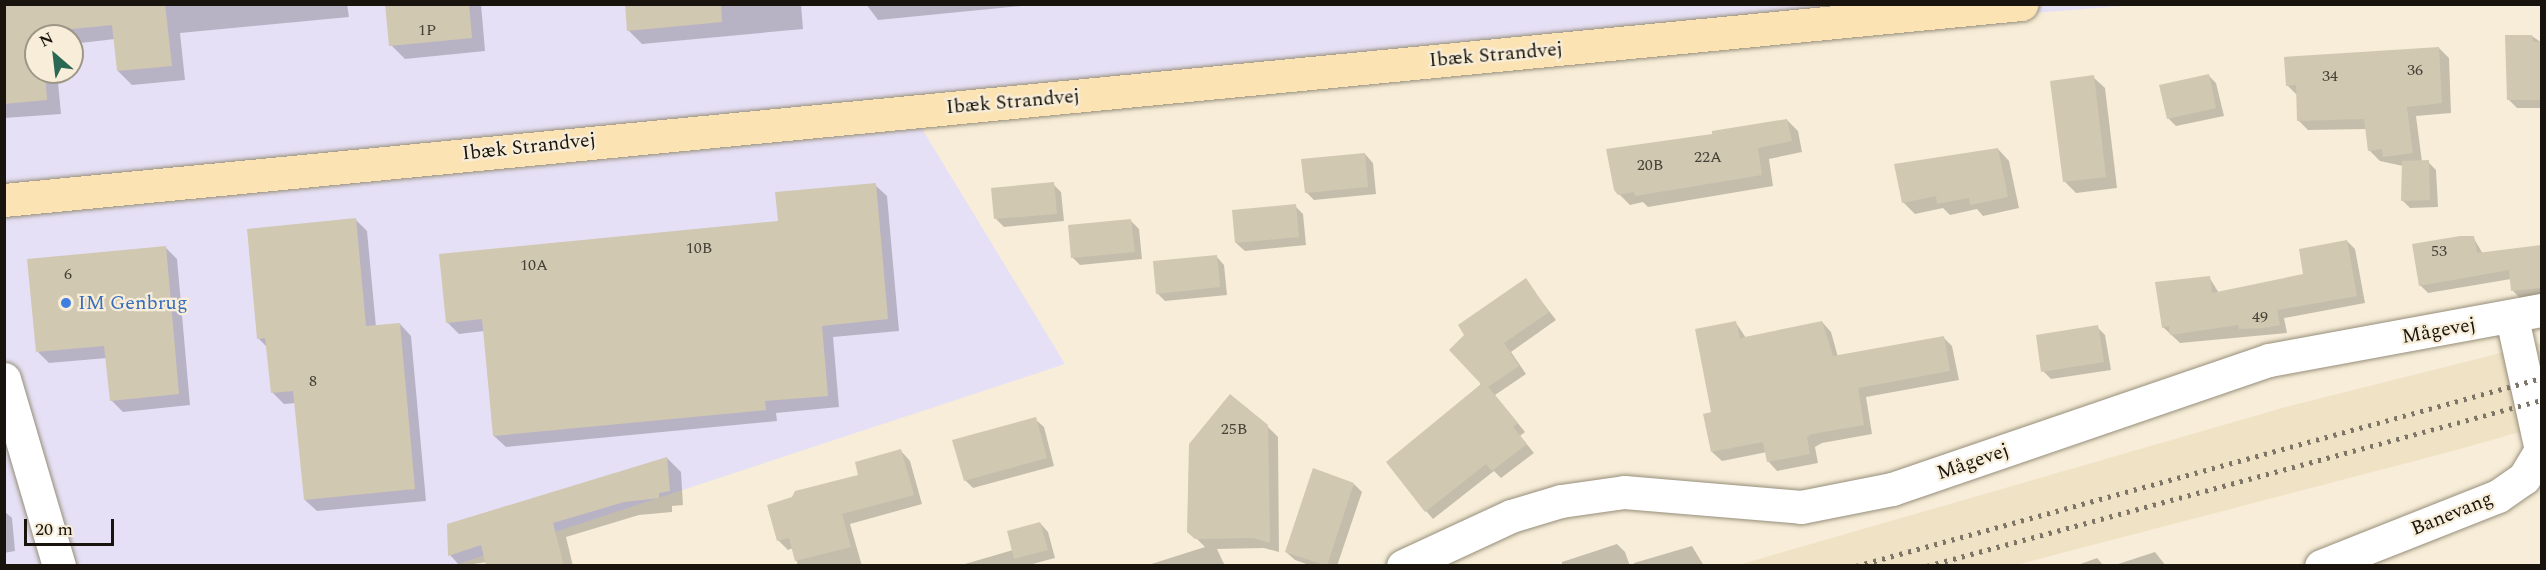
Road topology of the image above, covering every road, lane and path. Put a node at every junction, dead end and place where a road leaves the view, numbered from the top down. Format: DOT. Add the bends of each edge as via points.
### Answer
graph roads {
  1 [pos="2021,4"];
  2 [pos="4,200"];
  3 [pos="2527,314"];
  4 [pos="4,379"];
  5 [pos="2541,450"];
  6 [pos="2329,564"];
  7 [pos="59,566"];
  8 [pos="1403,566"];
  1 -- 2 [label="street, Ibæk Strandvej"];
  3 -- 5 [label="street, Banevang"];
  3 -- 8 [label="street, Mågevej" via="2269,360 1892,489 1801,507 1624,492 1561,501 1511,516"];
  4 -- 7 [label="street"];
  5 -- 6 [label="street, Banevang" via="2524,478 2498,496"];
}
